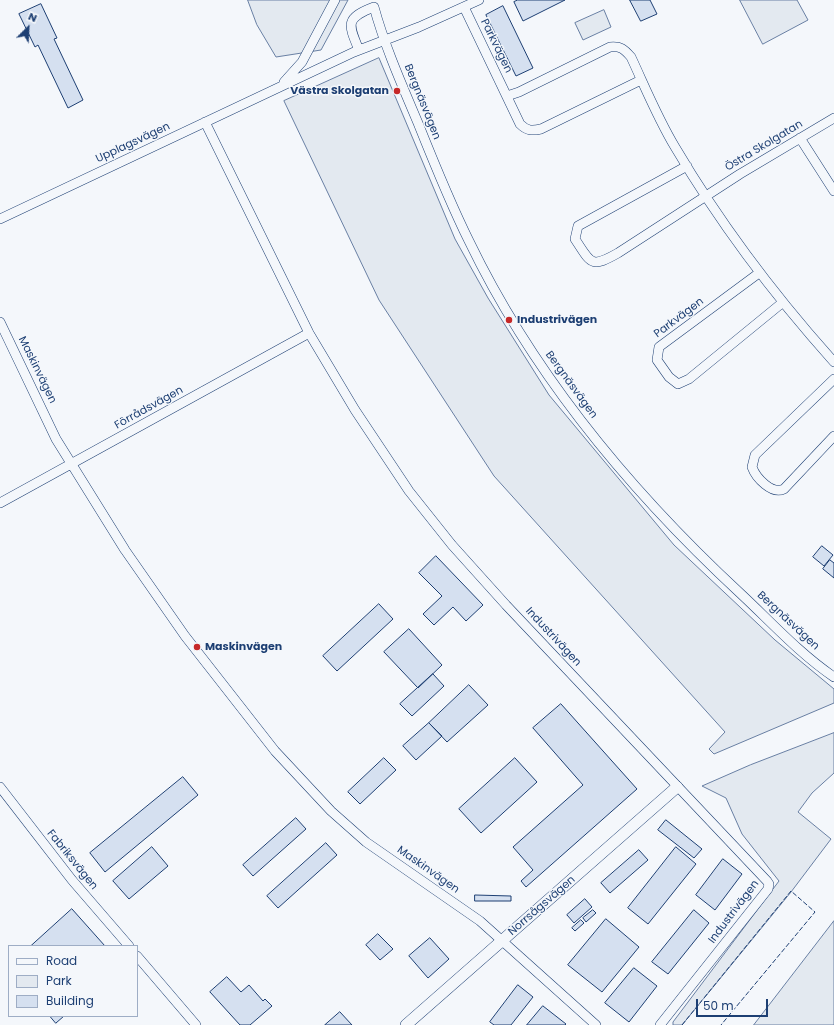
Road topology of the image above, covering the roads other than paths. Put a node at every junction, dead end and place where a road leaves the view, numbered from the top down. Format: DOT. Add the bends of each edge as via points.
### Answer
graph roads {
  1 [pos="335,0"];
  2 [pos="479,0"];
  3 [pos="464,7"];
  4 [pos="384,40"];
  5 [pos="359,50"];
  6 [pos="641,80"];
  7 [pos="277,88"];
  8 [pos="507,96"];
  9 [pos="834,118"];
  10 [pos="205,122"];
  11 [pos="800,138"];
  12 [pos="687,166"];
  13 [pos="834,191"];
  14 [pos="707,197"];
  15 [pos="0,219"];
  16 [pos="759,274"];
  17 [pos="782,303"];
  18 [pos="0,322"];
  19 [pos="309,333"];
  20 [pos="834,362"];
  21 [pos="834,380"];
  22 [pos="834,436"];
  23 [pos="71,464"];
  24 [pos="0,503"];
  25 [pos="834,677"];
  26 [pos="0,787"];
  27 [pos="677,787"];
  28 [pos="502,941"];
  29 [pos="127,945"];
  30 [pos="138,957"];
  31 [pos="196,1025"];
  32 [pos="406,1025"];
  33 [pos="596,1025"];
  34 [pos="660,1025"];
  1 -- 7 [label="street, Upplagsvägen" via="302,62"];
  2 -- 3 [label="street"];
  3 -- 4 [label="street"];
  3 -- 8 [label="street, Parkvägen"];
  4 -- 5 [label="street"];
  4 -- 5 [label="street, Bergnäsvägen" via="374,7 358,14 350,23"];
  4 -- 25 [label="street, Bergnäsvägen" via="434,165 469,242 498,296 565,399 622,472 659,514 808,657"];
  5 -- 7 [label="street, Upplagsvägen"];
  6 -- 8 [label="street" via="631,57 618,46 610,47"];
  6 -- 8 [label="street, Parkvägen" via="541,129 532,131 520,124"];
  6 -- 12 [label="street" via="674,146"];
  7 -- 10 [label="street, Upplagsvägen"];
  9 -- 11 [label="street, Östra Skolgatan"];
  10 -- 15 [label="street, Upplagsvägen"];
  10 -- 19 [label="street, Industrivägen"];
  11 -- 13 [label="street"];
  11 -- 14 [label="street, Östra Skolgatan"];
  12 -- 14 [label="street"];
  12 -- 14 [label="street" via="578,226 575,239 589,261 604,262"];
  14 -- 16 [label="street"];
  16 -- 17 [label="street"];
  16 -- 17 [label="street, Parkvägen" via="660,347 657,360 670,378 678,384 689,379"];
  17 -- 20 [label="street"];
  18 -- 23 [label="street, Maskinvägen" via="56,439"];
  19 -- 23 [label="street, Förrådsvägen"];
  19 -- 27 [label="street, Industrivägen" via="355,410 405,485 452,545"];
  21 -- 22 [label="street" via="755,455 753,471 766,485 780,491"];
  23 -- 24 [label="street, Förrådsvägen"];
  23 -- 28 [label="street, Maskinvägen" via="154,594 242,709 311,791 366,842 450,899"];
  26 -- 29 [label="street, Fabriksvägen" via="72,880"];
  27 -- 28 [label="street, Norrsågsvägen"];
  27 -- 34 [label="street, Industrivägen" via="769,884 768,889"];
  28 -- 32 [label="street, Norrsågsvägen"];
  28 -- 33 [label="street, Maskinvägen"];
  30 -- 31 [label="street"];
}
